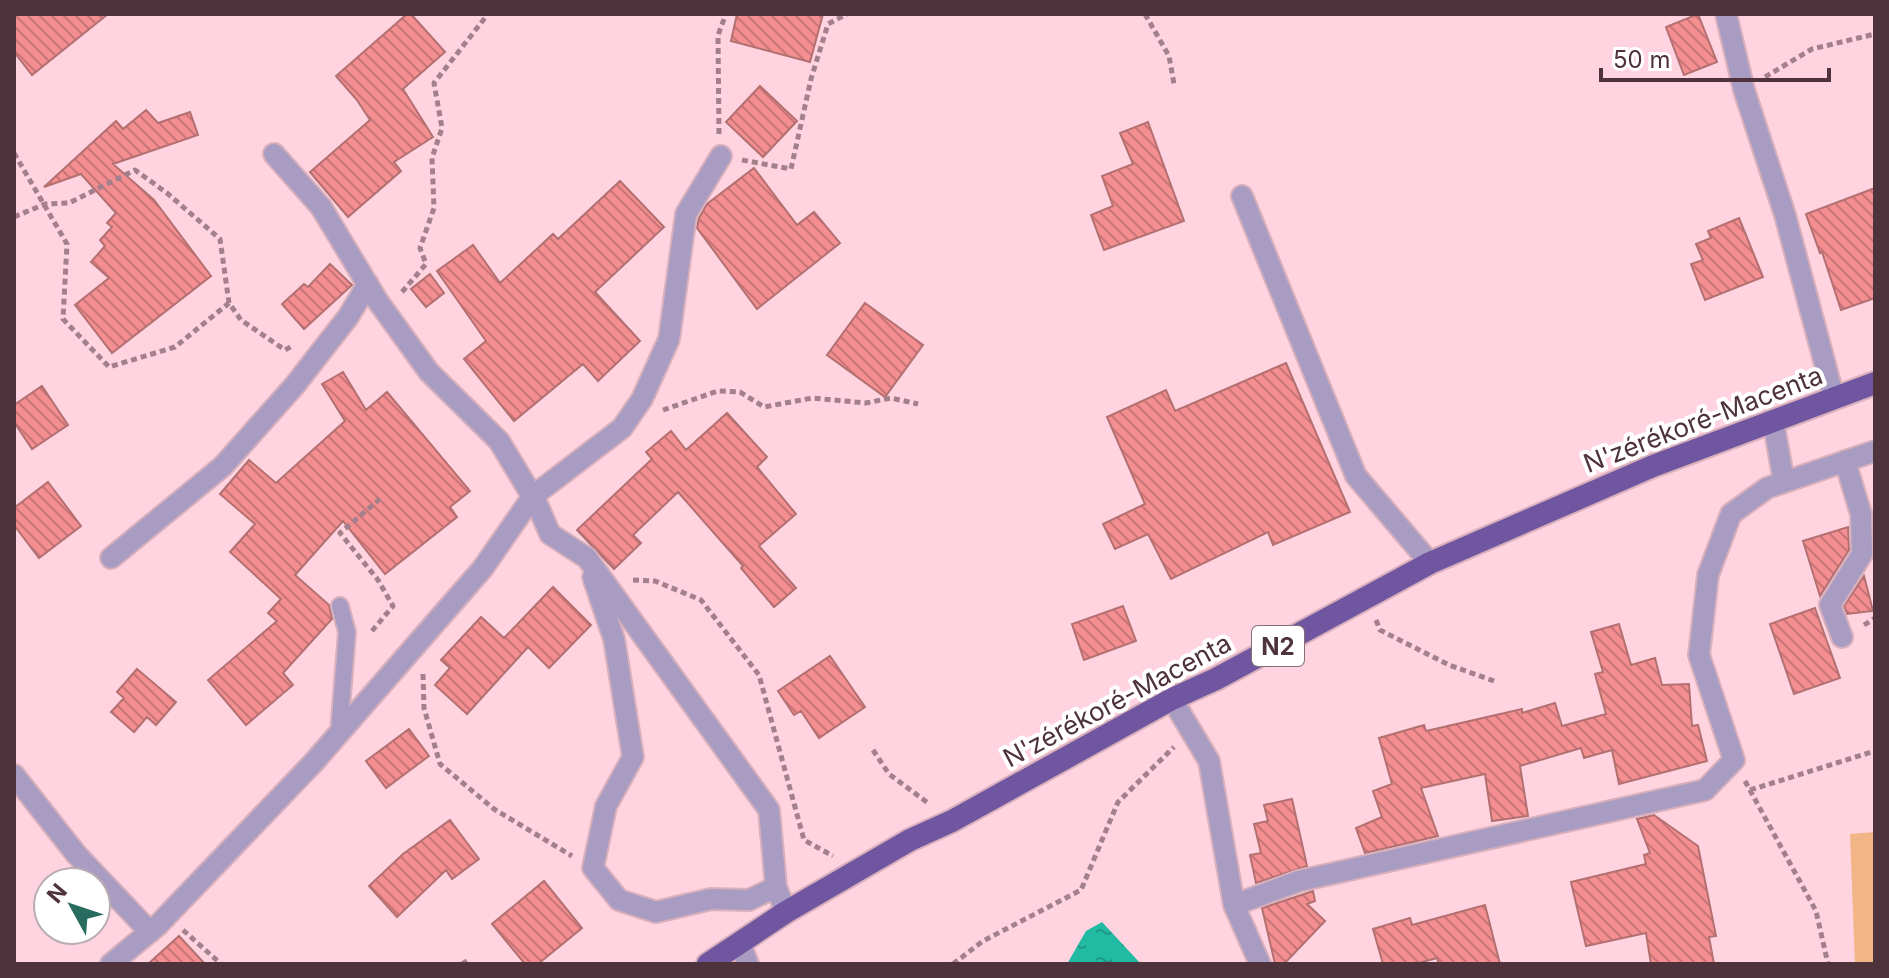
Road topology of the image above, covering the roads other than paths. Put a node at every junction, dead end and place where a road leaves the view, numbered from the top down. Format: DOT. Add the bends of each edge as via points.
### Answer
graph roads {
  1 [pos="1726,14"];
  2 [pos="274,154"];
  3 [pos="721,157"];
  4 [pos="1242,196"];
  5 [pos="368,284"];
  6 [pos="1875,383"];
  7 [pos="1834,398"];
  8 [pos="1773,420"];
  9 [pos="1875,451"];
  10 [pos="1845,461"];
  11 [pos="1784,482"];
  12 [pos="533,496"];
  13 [pos="111,558"];
  14 [pos="587,558"];
  15 [pos="1430,563"];
  16 [pos="340,606"];
  17 [pos="1842,637"];
  18 [pos="1172,699"];
  19 [pos="339,733"];
  20 [pos="14,775"];
  21 [pos="776,887"];
  22 [pos="1234,905"];
  23 [pos="786,912"];
  24 [pos="150,932"];
  25 [pos="740,943"];
  26 [pos="111,964"];
  27 [pos="708,964"];
  28 [pos="748,964"];
  29 [pos="1260,964"];
  1 -- 7 [label="street"];
  2 -- 5 [label="street" via="321,207"];
  3 -- 12 [label="street" via="686,214 669,339 642,399 622,428"];
  4 -- 15 [label="street" via="1356,476"];
  5 -- 12 [label="street" via="429,372 499,441"];
  5 -- 13 [label="street" via="295,385 223,466"];
  6 -- 7 [label="highway, N'zérékoré-Macenta / N2"];
  7 -- 8 [label="highway, N'zérékoré-Macenta / N2"];
  8 -- 11 [label="street"];
  8 -- 15 [label="highway, N'zérékoré-Macenta / N2"];
  9 -- 10 [label="street"];
  10 -- 11 [label="street"];
  10 -- 17 [label="street" via="1861,514 1862,554 1830,605"];
  11 -- 22 [label="street" via="1731,514 1708,575 1699,655 1734,760 1705,790 1299,881"];
  12 -- 14 [label="street" via="550,534"];
  12 -- 19 [label="street" via="483,568"];
  14 -- 21 [label="street" via="769,810"];
  14 -- 21 [label="street" via="614,639 633,757 606,806 593,868 619,900 656,912 711,899 749,900"];
  15 -- 18 [label="highway, N'zérékoré-Macenta / N2"];
  16 -- 19 [label="lane" via="347,632"];
  18 -- 22 [label="street" via="1209,761"];
  18 -- 23 [label="highway, N'zérékoré-Macenta / N2"];
  19 -- 24 [label="street"];
  20 -- 24 [label="street" via="76,854"];
  21 -- 23 [label="street"];
  22 -- 29 [label="street"];
  23 -- 25 [label="highway, N'zérékoré-Macenta / N2"];
  24 -- 26 [label="street"];
  25 -- 27 [label="highway, N'zérékoré-Macenta / N2"];
  25 -- 28 [label="street"];
}
